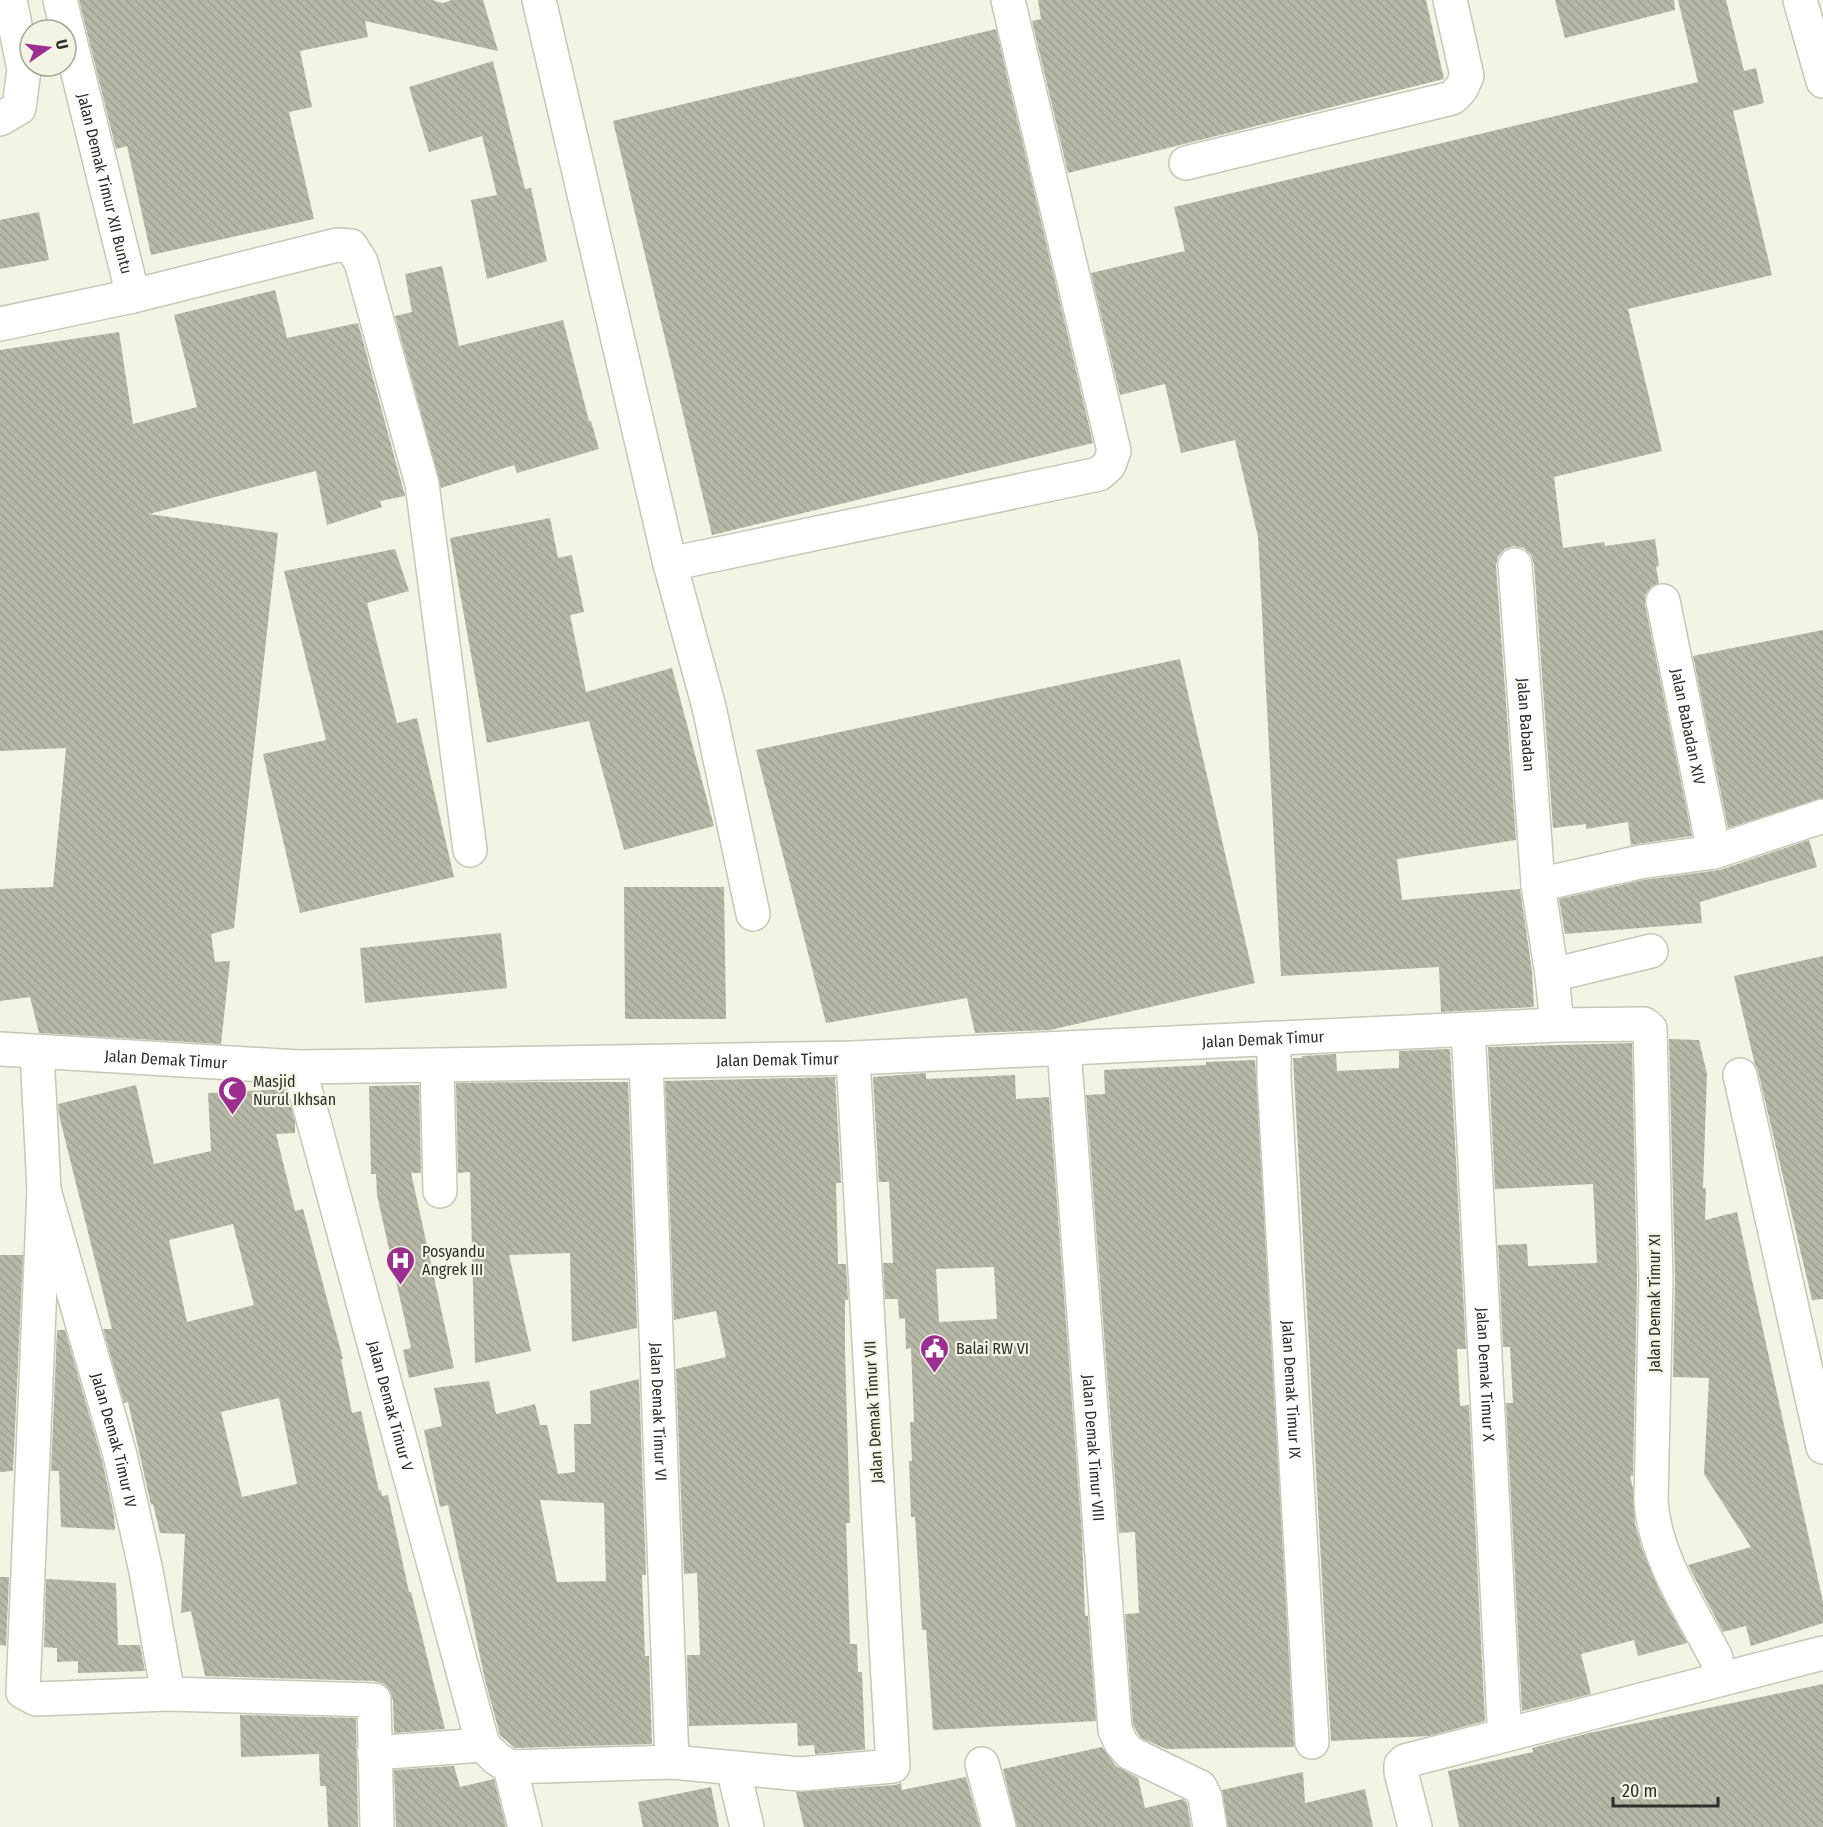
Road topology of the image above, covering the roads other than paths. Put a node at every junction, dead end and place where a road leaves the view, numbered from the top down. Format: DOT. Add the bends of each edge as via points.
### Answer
graph roads {
  1 [pos="60,0"];
  2 [pos="539,0"];
  3 [pos="1008,0"];
  4 [pos="1450,0"];
  5 [pos="1800,0"];
  6 [pos="8,9"];
  7 [pos="1823,81"];
  8 [pos="0,119"];
  9 [pos="1186,163"];
  10 [pos="134,296"];
  11 [pos="0,324"];
  12 [pos="670,564"];
  13 [pos="1515,565"];
  14 [pos="1663,601"];
  15 [pos="1823,816"];
  16 [pos="470,850"];
  17 [pos="1714,852"];
  18 [pos="1538,885"];
  19 [pos="753,914"];
  20 [pos="1651,951"];
  21 [pos="1552,975"];
  22 [pos="1557,1025"];
  23 [pos="1468,1029"];
  24 [pos="1274,1038"];
  25 [pos="0,1049"];
  26 [pos="1064,1049"];
  27 [pos="37,1052"];
  28 [pos="854,1058"];
  29 [pos="645,1062"];
  30 [pos="437,1065"];
  31 [pos="299,1067"];
  32 [pos="1740,1075"];
  33 [pos="44,1190"];
  34 [pos="440,1191"];
  35 [pos="1823,1447"];
  36 [pos="1823,1653"];
  37 [pos="1716,1658"];
  38 [pos="168,1694"];
  39 [pos="1504,1722"];
  40 [pos="1312,1742"];
  41 [pos="483,1745"];
  42 [pos="374,1753"];
  43 [pos="672,1762"];
  44 [pos="982,1764"];
  45 [pos="510,1767"];
  46 [pos="733,1768"];
  47 [pos="1208,1812"];
  48 [pos="377,1827"];
  49 [pos="525,1827"];
  50 [pos="747,1827"];
  51 [pos="999,1827"];
  52 [pos="1415,1827"];
  1 -- 10 [label="street, Jalan Demak Timur XII Buntu"];
  2 -- 12 [label="street"];
  3 -- 12 [label="street" via="1114,451 1109,465 1099,474"];
  4 -- 9 [label="street" via="1467,76 1452,98"];
  5 -- 7 [label="street"];
  6 -- 8 [label="street" via="24,70 19,108"];
  10 -- 11 [label="street"];
  10 -- 16 [label="street" via="337,245 351,246 362,262 422,484"];
  12 -- 19 [label="street" via="709,706"];
  13 -- 18 [label="street, Jalan Babadan"];
  14 -- 17 [label="street, Jalan Babadan XIV"];
  15 -- 17 [label="street"];
  17 -- 18 [label="street" via="1640,862"];
  18 -- 21 [label="street, Jalan Babadan"];
  20 -- 21 [label="street"];
  21 -- 22 [label="street, Jalan Babadan"];
  22 -- 23 [label="street, Jalan Demak Timur"];
  22 -- 37 [label="street, Jalan Demak Timur XI" via="1644,1024 1650,1029 1656,1280 1652,1518 1661,1551"];
  23 -- 24 [label="street, Jalan Demak Timur"];
  23 -- 39 [label="street, Jalan Demak Timur X"];
  24 -- 26 [label="street, Jalan Demak Timur"];
  24 -- 40 [label="street, Jalan Demak Timur IX"];
  25 -- 27 [label="street, Jalan Demak Timur"];
  26 -- 28 [label="street, Jalan Demak Timur"];
  26 -- 47 [label="street, Jalan Demak Timur VIII" via="1115,1730 1130,1753 1200,1787"];
  27 -- 31 [label="street, Jalan Demak Timur"];
  27 -- 33 [label="street, Jalan Demak Timur IV"];
  28 -- 29 [label="street, Jalan Demak Timur"];
  28 -- 46 [label="street, Jalan Demak Timur VII" via="893,1766 800,1774"];
  29 -- 30 [label="street, Jalan Demak Timur"];
  29 -- 43 [label="street, Jalan Demak Timur VI"];
  30 -- 31 [label="street, Jalan Demak Timur"];
  30 -- 34 [label="street"];
  31 -- 41 [label="street, Jalan Demak Timur V"];
  32 -- 35 [label="street"];
  33 -- 38 [label="street, Jalan Demak Timur IV" via="120,1455"];
  33 -- 38 [label="street, Jalan Demak Timur IV" via="24,1694 36,1699"];
  36 -- 52 [label="street" via="1405,1761 1401,1772"];
  38 -- 42 [label="street" via="374,1700"];
  41 -- 42 [label="street"];
  41 -- 45 [label="street"];
  42 -- 48 [label="street"];
  43 -- 45 [label="street"];
  43 -- 46 [label="street"];
  44 -- 51 [label="street"];
  45 -- 49 [label="street"];
  46 -- 50 [label="street"];
}
